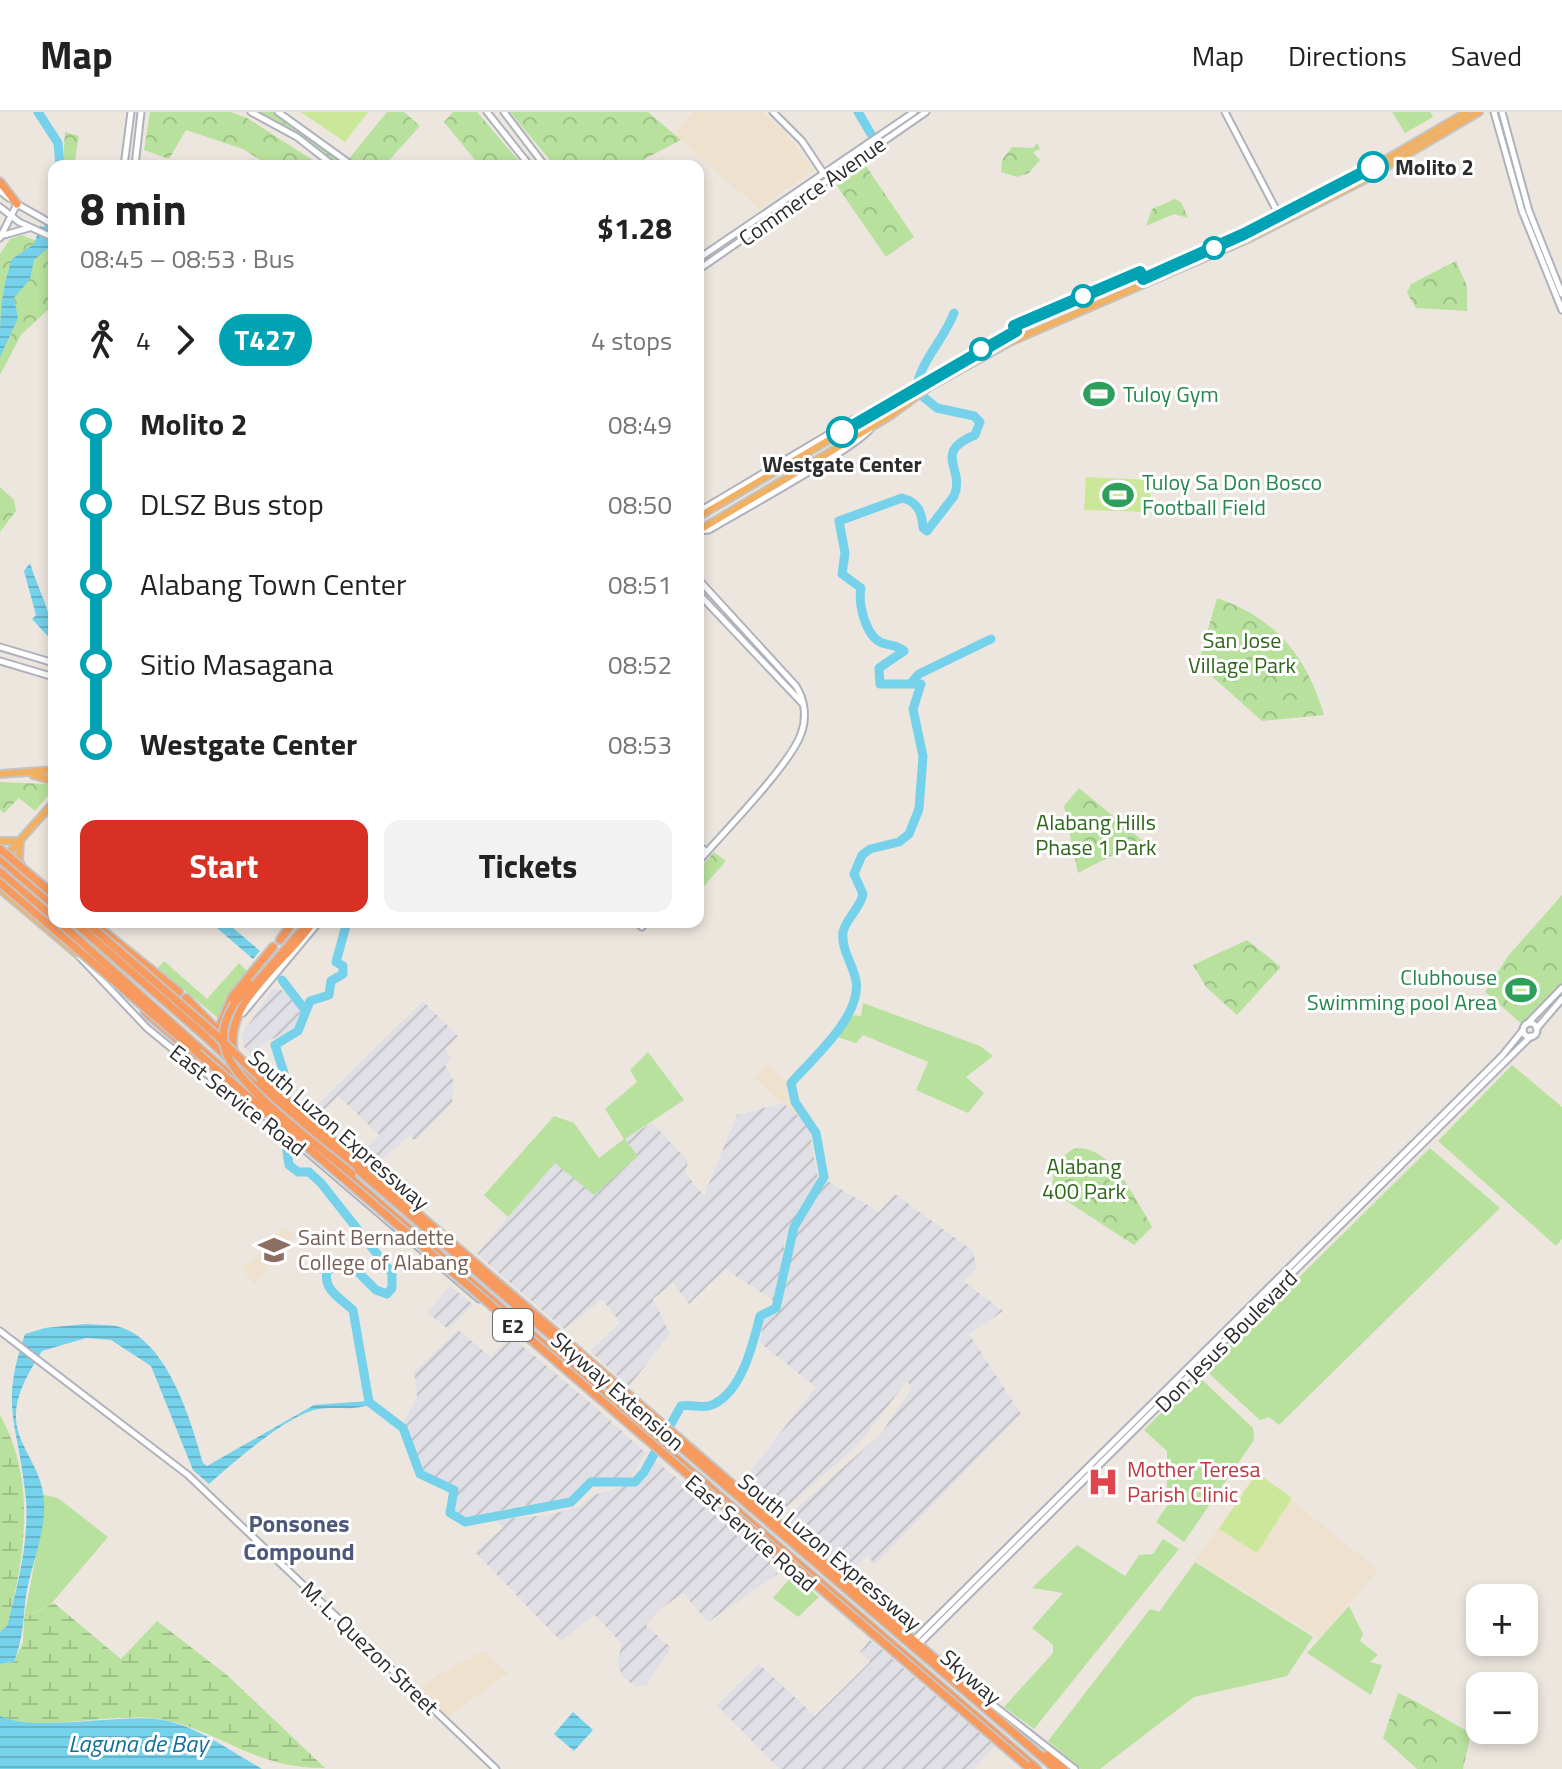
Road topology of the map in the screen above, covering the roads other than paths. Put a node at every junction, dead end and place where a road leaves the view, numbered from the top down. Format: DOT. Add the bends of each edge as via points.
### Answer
graph roads {
  1 [pos="131,112"];
  2 [pos="141,112"];
  3 [pos="251,112"];
  4 [pos="278,112"];
  5 [pos="487,112"];
  6 [pos="504,112"];
  7 [pos="773,112"];
  8 [pos="914,112"];
  9 [pos="926,112"];
  10 [pos="1225,112"];
  11 [pos="1467,112"];
  12 [pos="1479,112"];
  13 [pos="1494,112"];
  14 [pos="1502,112"];
  15 [pos="125,160"];
  16 [pos="136,160"];
  17 [pos="326,160"];
  18 [pos="345,160"];
  19 [pos="525,160"];
  20 [pos="540,160"];
  21 [pos="824,174"];
  22 [pos="0,182"];
  23 [pos="0,191"];
  24 [pos="17,204"];
  25 [pos="2,212"];
  26 [pos="12,218"];
  27 [pos="1281,218"];
  28 [pos="759,219"];
  29 [pos="48,222"];
  30 [pos="1530,223"];
  31 [pos="765,225"];
  32 [pos="29,228"];
  33 [pos="48,236"];
  34 [pos="0,238"];
  35 [pos="704,255"];
  36 [pos="704,266"];
  37 [pos="1562,294"];
  38 [pos="1562,310"];
  39 [pos="912,394"];
  40 [pos="866,416"];
  41 [pos="704,511"];
  42 [pos="704,511"];
  43 [pos="704,527"];
  44 [pos="704,586"];
  45 [pos="704,599"];
  46 [pos="0,647"];
  47 [pos="0,661"];
  48 [pos="48,661"];
  49 [pos="48,675"];
  50 [pos="803,704"];
  51 [pos="48,771"];
  52 [pos="0,774"];
  53 [pos="14,774"];
  54 [pos="48,779"];
  55 [pos="48,809"];
  56 [pos="0,841"];
  57 [pos="20,841"];
  58 [pos="0,849"];
  59 [pos="704,850"];
  60 [pos="707,852"];
  61 [pos="704,855"];
  62 [pos="1,857"];
  63 [pos="0,874"];
  64 [pos="27,878"];
  65 [pos="0,886"];
  66 [pos="48,894"];
  67 [pos="48,895"];
  68 [pos="48,895"];
  69 [pos="48,913"];
  70 [pos="48,918"];
  71 [pos="48,927"];
  72 [pos="49,928"];
  73 [pos="68,928"];
  74 [pos="81,928"];
  75 [pos="88,928"];
  76 [pos="95,928"];
  77 [pos="96,928"];
  78 [pos="297,928"];
  79 [pos="300,928"];
  80 [pos="300,928"];
  81 [pos="300,928"];
  82 [pos="314,928"];
  83 [pos="280,940"];
  84 [pos="273,947"];
  85 [pos="77,954"];
  86 [pos="1562,988"];
  87 [pos="1562,999"];
  88 [pos="1553,1004"];
  89 [pos="1525,1027"];
  90 [pos="1537,1029"];
  91 [pos="218,1031"];
  92 [pos="1531,1036"];
  93 [pos="234,1056"];
  94 [pos="1502,1056"];
  95 [pos="1508,1061"];
  96 [pos="245,1075"];
  97 [pos="236,1081"];
  98 [pos="1467,1090"];
  99 [pos="1473,1095"];
  100 [pos="1458,1100"];
  101 [pos="1463,1105"];
  102 [pos="1423,1134"];
  103 [pos="1429,1140"];
  104 [pos="1275,1286"];
  105 [pos="0,1331"];
  106 [pos="1176,1380"];
  107 [pos="1181,1386"];
  108 [pos="668,1432"];
  109 [pos="658,1448"];
  110 [pos="992,1568"];
  111 [pos="918,1641"];
  112 [pos="496,1769"];
  113 [pos="1028,1769"];
  114 [pos="1037,1769"];
  115 [pos="1044,1769"];
  116 [pos="1053,1769"];
  117 [pos="1064,1769"];
  118 [pos="1075,1769"];
  1 -- 15 [label="main road"];
  2 -- 16 [label="main road"];
  3 -- 17 [label="main road"];
  4 -- 18 [label="main road"];
  5 -- 19 [label="main road"];
  6 -- 20 [label="main road"];
  7 -- 21 [label="main road"];
  8 -- 21 [label="main road, Commerce Avenue"];
  9 -- 31 [label="main road, Commerce Avenue"];
  10 -- 27 [label="main road"];
  11 -- 27 [label="highway"];
  12 -- 27 [label="highway" via="1364,180"];
  13 -- 30 [label="main road"];
  14 -- 30 [label="main road"];
  21 -- 28 [label="main road, Commerce Avenue"];
  22 -- 24 [label="highway"];
  23 -- 24 [label="main road"];
  24 -- 25 [label="main road"];
  24 -- 26 [label="main road"];
  24 -- 29 [label="main road"];
  25 -- 26 [label="main road"];
  26 -- 32 [label="main road"];
  26 -- 34 [label="main road"];
  27 -- 39 [label="highway" via="1017,338"];
  28 -- 31 [label="main road"];
  28 -- 35 [label="main road, Commerce Avenue"];
  30 -- 37 [label="main road"];
  30 -- 38 [label="main road"];
  31 -- 36 [label="main road, Commerce Avenue"];
  32 -- 33 [label="main road"];
  32 -- 34 [label="main road"];
  39 -- 40 [label="highway"];
  39 -- 43 [label="highway" via="872,426"];
  40 -- 41 [label="main road" via="799,450"];
  40 -- 42 [label="highway"];
  44 -- 50 [label="main road" via="796,686"];
  45 -- 50 [label="main road"];
  46 -- 48 [label="main road"];
  47 -- 49 [label="main road"];
  50 -- 60 [label="main road" via="804,724 794,748"];
  51 -- 53 [label="highway"];
  52 -- 53 [label="highway"];
  53 -- 54 [label="highway"];
  55 -- 57 [label="highway"];
  56 -- 57 [label="highway"];
  57 -- 62 [label="highway"];
  57 -- 64 [label="highway" via="19,861"];
  58 -- 66 [label="highway, bridge"];
  59 -- 60 [label="main road"];
  60 -- 61 [label="main road"];
  62 -- 64 [label="highway"];
  62 -- 67 [label="highway"];
  63 -- 69 [label="highway"];
  63 -- 70 [label="highway"];
  64 -- 68 [label="highway"];
  65 -- 71 [label="highway, Skyway Extension / E2, bridge"];
  65 -- 85 [label="highway"];
  72 -- 113 [label="highway, Skyway Extension / E2, bridge"];
  73 -- 97 [label="highway, South Luzon Expressway / E2, bridge"];
  74 -- 96 [label="highway, South Luzon Expressway / E2, bridge"];
  75 -- 85 [label="highway" via="88,943"];
  76 -- 117 [label="highway, Skyway Extension / E2, bridge" via="260,1078"];
  77 -- 91 [label="highway" via="182,995"];
  78 -- 83 [label="highway"];
  79 -- 93 [label="highway" via="240,1011 231,1032"];
  80 -- 115 [label="highway, Skyway / E2, bridge" via="228,1014 224,1042 240,1076"];
  81 -- 116 [label="highway, Skyway / E2, bridge" via="233,1015 228,1042 243,1074"];
  82 -- 108 [label="main road" via="252,1000 236,1027 237,1048 273,1088"];
  84 -- 91 [label="highway" via="232,997"];
  85 -- 97 [label="highway" via="193,1054"];
  85 -- 109 [label="main road, East Service Road, bridge" via="147,1028 291,1138"];
  86 -- 88 [label="main road, Don Jesus Boulevard"];
  87 -- 88 [label="main road, Don Jesus Boulevard"];
  88 -- 89 [label="main road, Don Jesus Boulevard"];
  88 -- 90 [label="main road, Don Jesus Boulevard"];
  89 -- 90 [label="main road"];
  89 -- 92 [label="main road"];
  89 -- 94 [label="main road, Don Jesus Boulevard"];
  90 -- 92 [label="main road, Don Jesus Boulevard"];
  91 -- 93 [label="highway"];
  92 -- 95 [label="main road, Don Jesus Boulevard"];
  93 -- 96 [label="highway"];
  94 -- 95 [label="main road"];
  94 -- 98 [label="main road, Don Jesus Boulevard"];
  95 -- 99 [label="main road, Don Jesus Boulevard"];
  96 -- 108 [label="highway, South Luzon Expressway / E2"];
  97 -- 109 [label="highway, South Luzon Expressway / E2, bridge"];
  98 -- 99 [label="main road"];
  98 -- 100 [label="main road, Don Jesus Boulevard"];
  99 -- 101 [label="main road, Don Jesus Boulevard"];
  100 -- 101 [label="main road"];
  100 -- 102 [label="main road, Don Jesus Boulevard"];
  101 -- 103 [label="main road, Don Jesus Boulevard"];
  102 -- 103 [label="main road"];
  102 -- 104 [label="main road, Don Jesus Boulevard"];
  103 -- 104 [label="main road, Don Jesus Boulevard"];
  104 -- 106 [label="main road, Don Jesus Boulevard"];
  104 -- 107 [label="main road, Don Jesus Boulevard"];
  105 -- 112 [label="main road, M. L. Quezon Street" via="188,1475"];
  106 -- 107 [label="main road"];
  106 -- 110 [label="main road, Don Jesus Boulevard"];
  107 -- 110 [label="main road, Don Jesus Boulevard"];
  108 -- 111 [label="main road"];
  108 -- 116 [label="highway, South Luzon Expressway / E2"];
  109 -- 113 [label="main road, East Service Road"];
  109 -- 114 [label="highway, South Luzon Expressway / E2"];
  110 -- 111 [label="main road, Don Jesus Boulevard"];
  111 -- 118 [label="main road"];
}
